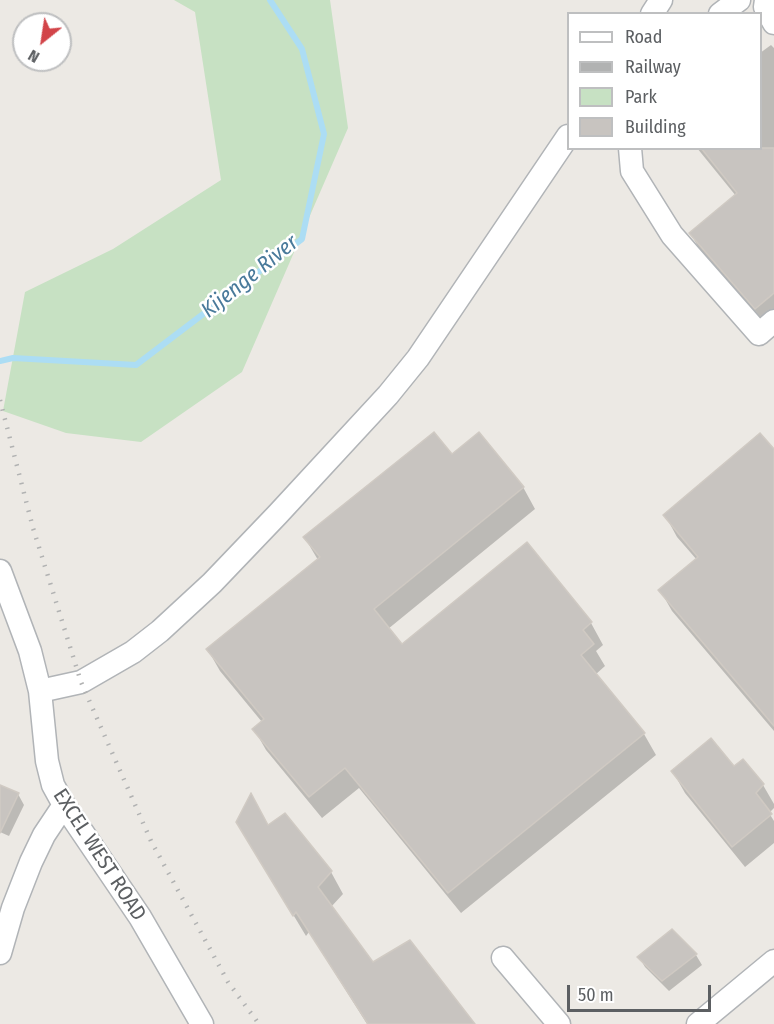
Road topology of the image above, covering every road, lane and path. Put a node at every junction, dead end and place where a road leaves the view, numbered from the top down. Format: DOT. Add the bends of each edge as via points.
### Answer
graph roads {
  1 [pos="740,0"];
  2 [pos="766,0"];
  3 [pos="723,12"];
  4 [pos="774,23"];
  5 [pos="567,137"];
  6 [pos="630,150"];
  7 [pos="774,321"];
  8 [pos="0,571"];
  9 [pos="40,691"];
  10 [pos="64,805"];
  11 [pos="0,952"];
  12 [pos="504,958"];
  13 [pos="774,961"];
  14 [pos="202,1024"];
  15 [pos="559,1024"];
  16 [pos="698,1024"];
  1 -- 3 [label="street"];
  2 -- 4 [label="street" via="765,7"];
  5 -- 9 [label="street" via="418,358 254,540 160,631 132,652 81,682"];
  6 -- 7 [label="street" via="632,171 672,235 759,334"];
  8 -- 9 [label="street, EXCEL WEST ROAD" via="30,651"];
  9 -- 10 [label="street, EXCEL WEST ROAD" via="47,761 53,785"];
  10 -- 11 [label="street" via="31,862"];
  10 -- 14 [label="street, EXCEL WEST ROAD" via="140,917"];
  12 -- 15 [label="street"];
  13 -- 16 [label="street"];
}
